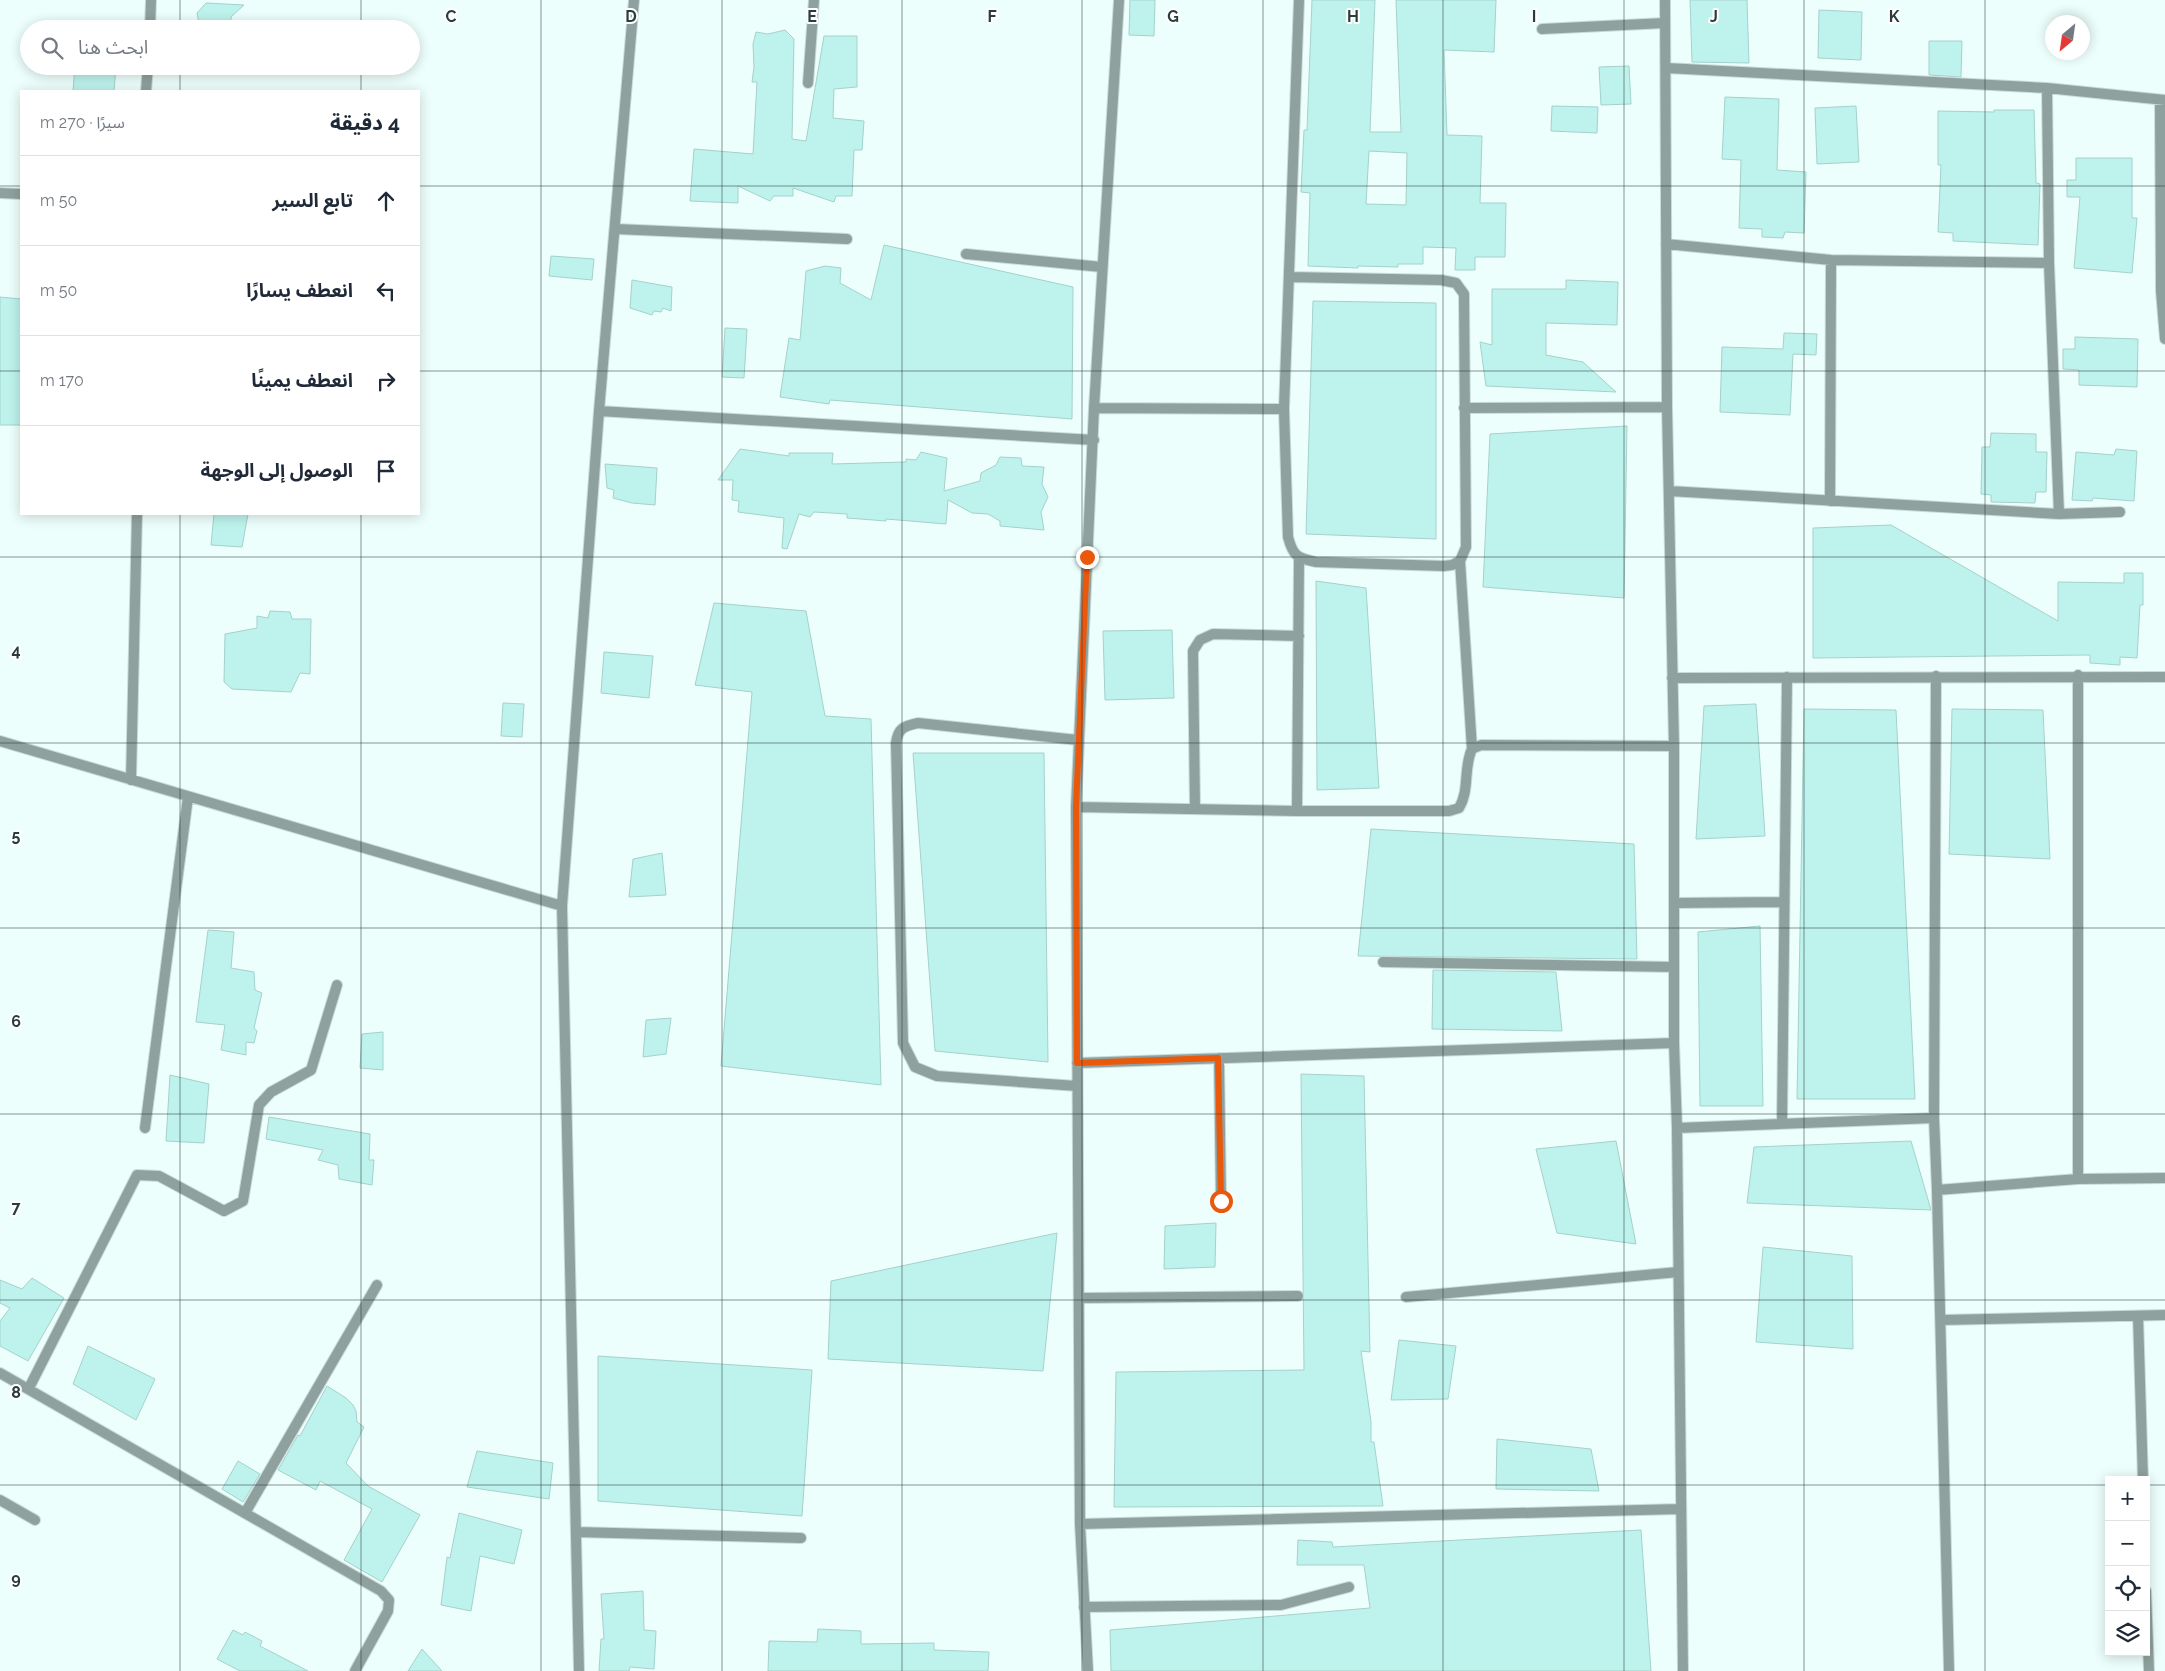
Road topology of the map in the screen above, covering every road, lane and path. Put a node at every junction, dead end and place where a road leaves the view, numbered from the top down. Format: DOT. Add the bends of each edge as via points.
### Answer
graph roads {
  1 [pos="151,0"];
  2 [pos="634,0"];
  3 [pos="814,0"];
  4 [pos="1119,0"];
  5 [pos="1300,0"];
  6 [pos="1665,0"];
  7 [pos="150,20"];
  8 [pos="1665,23"];
  9 [pos="1542,29"];
  10 [pos="1666,68"];
  11 [pos="147,75"];
  12 [pos="808,83"];
  13 [pos="2047,88"];
  14 [pos="146,90"];
  15 [pos="2162,100"];
  16 [pos="0,193"];
  17 [pos="20,194"];
  18 [pos="616,228"];
  19 [pos="847,239"];
  20 [pos="1666,244"];
  21 [pos="966,254"];
  22 [pos="1831,260"];
  23 [pos="2049,263"];
  24 [pos="1102,267"];
  25 [pos="1288,277"];
  26 [pos="2163,291"];
  27 [pos="2165,339"];
  28 [pos="1667,406"];
  29 [pos="1094,408"];
  30 [pos="1464,408"];
  31 [pos="1284,409"];
  32 [pos="600,411"];
  33 [pos="1094,440"];
  34 [pos="1669,491"];
  35 [pos="1830,500"];
  36 [pos="2120,512"];
  37 [pos="2059,514"];
  38 [pos="136,515"];
  39 [pos="1299,558"];
  40 [pos="1460,560"];
  41 [pos="1299,636"];
  42 [pos="1936,676"];
  43 [pos="2078,676"];
  44 [pos="2165,676"];
  45 [pos="1787,677"];
  46 [pos="1672,678"];
  47 [pos="1078,740"];
  48 [pos="0,741"];
  49 [pos="1674,746"];
  50 [pos="1472,749"];
  51 [pos="131,780"];
  52 [pos="188,797"];
  53 [pos="1076,807"];
  54 [pos="1195,809"];
  55 [pos="1297,811"];
  56 [pos="1784,902"];
  57 [pos="1675,903"];
  58 [pos="562,906"];
  59 [pos="1383,962"];
  60 [pos="1674,967"];
  61 [pos="337,985"];
  62 [pos="1674,1043"];
  63 [pos="1218,1058"];
  64 [pos="1077,1063"];
  65 [pos="1077,1086"];
  66 [pos="1934,1118"];
  67 [pos="1782,1124"];
  68 [pos="145,1128"];
  69 [pos="1677,1128"];
  70 [pos="2165,1178"];
  71 [pos="2078,1179"];
  72 [pos="1938,1190"];
  73 [pos="1221,1201"];
  74 [pos="1678,1272"];
  75 [pos="377,1285"];
  76 [pos="1298,1296"];
  77 [pos="1406,1297"];
  78 [pos="1080,1298"];
  79 [pos="2165,1315"];
  80 [pos="2138,1316"];
  81 [pos="1941,1320"];
  82 [pos="0,1373"];
  83 [pos="29,1388"];
  84 [pos="2143,1476"];
  85 [pos="0,1500"];
  86 [pos="1680,1509"];
  87 [pos="245,1513"];
  88 [pos="35,1520"];
  89 [pos="1080,1524"];
  90 [pos="576,1532"];
  91 [pos="802,1538"];
  92 [pos="1349,1587"];
  93 [pos="1084,1608"];
  94 [pos="2147,1611"];
  95 [pos="355,1671"];
  96 [pos="579,1671"];
  97 [pos="1088,1671"];
  98 [pos="1683,1671"];
  99 [pos="1949,1671"];
  100 [pos="2149,1671"];
  1 -- 7 [label="street"];
  2 -- 18 [label="street"];
  3 -- 12 [label="street"];
  4 -- 24 [label="street"];
  5 -- 25 [label="street"];
  6 -- 8 [label="street"];
  8 -- 9 [label="street"];
  8 -- 10 [label="street"];
  10 -- 13 [label="street"];
  10 -- 20 [label="street"];
  11 -- 14 [label="street"];
  13 -- 15 [label="street"];
  13 -- 23 [label="street"];
  15 -- 26 [label="street"];
  16 -- 17 [label="street"];
  18 -- 19 [label="street"];
  18 -- 32 [label="street"];
  20 -- 22 [label="street"];
  20 -- 28 [label="street"];
  21 -- 24 [label="street"];
  22 -- 23 [label="street"];
  22 -- 35 [label="street"];
  23 -- 37 [label="street"];
  24 -- 29 [label="street"];
  25 -- 30 [label="street" via="1456,283 1464,294"];
  25 -- 31 [label="street"];
  26 -- 27 [label="street"];
  28 -- 30 [label="street"];
  28 -- 34 [label="street"];
  29 -- 31 [label="street"];
  29 -- 33 [label="street"];
  30 -- 40 [label="street" via="1466,547"];
  31 -- 39 [label="street" via="1288,537 1291,550"];
  32 -- 33 [label="street"];
  32 -- 58 [label="street"];
  33 -- 47 [label="street"];
  34 -- 35 [label="street"];
  34 -- 46 [label="street"];
  35 -- 37 [label="street"];
  36 -- 37 [label="street"];
  38 -- 51 [label="street"];
  39 -- 40 [label="street" via="1316,562 1444,566"];
  39 -- 41 [label="street"];
  40 -- 50 [label="street"];
  41 -- 54 [label="street" via="1213,634 1200,640 1193,651"];
  41 -- 55 [label="street"];
  42 -- 43 [label="street"];
  42 -- 45 [label="street"];
  42 -- 66 [label="street"];
  43 -- 44 [label="street"];
  43 -- 71 [label="street"];
  45 -- 46 [label="street"];
  45 -- 56 [label="street"];
  46 -- 49 [label="street"];
  47 -- 53 [label="street"];
  47 -- 65 [label="street" via="918,723 905,726 897,733 896,743 903,1043 915,1067 937,1076"];
  48 -- 51 [label="street"];
  49 -- 50 [label="street" via="1481,746"];
  49 -- 57 [label="street"];
  50 -- 55 [label="street" via="1468,758 1465,798 1459,808 1449,811"];
  51 -- 52 [label="street"];
  52 -- 58 [label="street"];
  52 -- 68 [label="street"];
  53 -- 54 [label="street"];
  53 -- 64 [label="street"];
  54 -- 55 [label="street"];
  56 -- 57 [label="street"];
  56 -- 67 [label="street"];
  57 -- 60 [label="street"];
  58 -- 90 [label="street"];
  59 -- 60 [label="street"];
  60 -- 62 [label="street"];
  61 -- 83 [label="street" via="311,1070 271,1092 259,1105 243,1201 224,1211 159,1176 137,1176"];
  62 -- 63 [label="street"];
  62 -- 69 [label="street"];
  63 -- 64 [label="street"];
  63 -- 73 [label="street"];
  64 -- 65 [label="street"];
  65 -- 78 [label="street"];
  66 -- 67 [label="street"];
  66 -- 72 [label="street"];
  67 -- 69 [label="street"];
  69 -- 74 [label="street"];
  70 -- 71 [label="street"];
  71 -- 72 [label="street"];
  72 -- 81 [label="street"];
  74 -- 77 [label="street"];
  74 -- 86 [label="street"];
  75 -- 87 [label="street"];
  76 -- 78 [label="street"];
  78 -- 89 [label="street"];
  79 -- 80 [label="street"];
  80 -- 81 [label="street"];
  80 -- 84 [label="street"];
  81 -- 99 [label="street"];
  82 -- 83 [label="street"];
  83 -- 87 [label="street"];
  85 -- 88 [label="street"];
  86 -- 89 [label="street"];
  86 -- 98 [label="street"];
  87 -- 95 [label="street" via="381,1591 389,1600 382,1623"];
  89 -- 93 [label="street"];
  90 -- 91 [label="street"];
  90 -- 96 [label="street"];
  92 -- 93 [label="street" via="1281,1605"];
  93 -- 97 [label="street"];
  94 -- 100 [label="street"];
}
